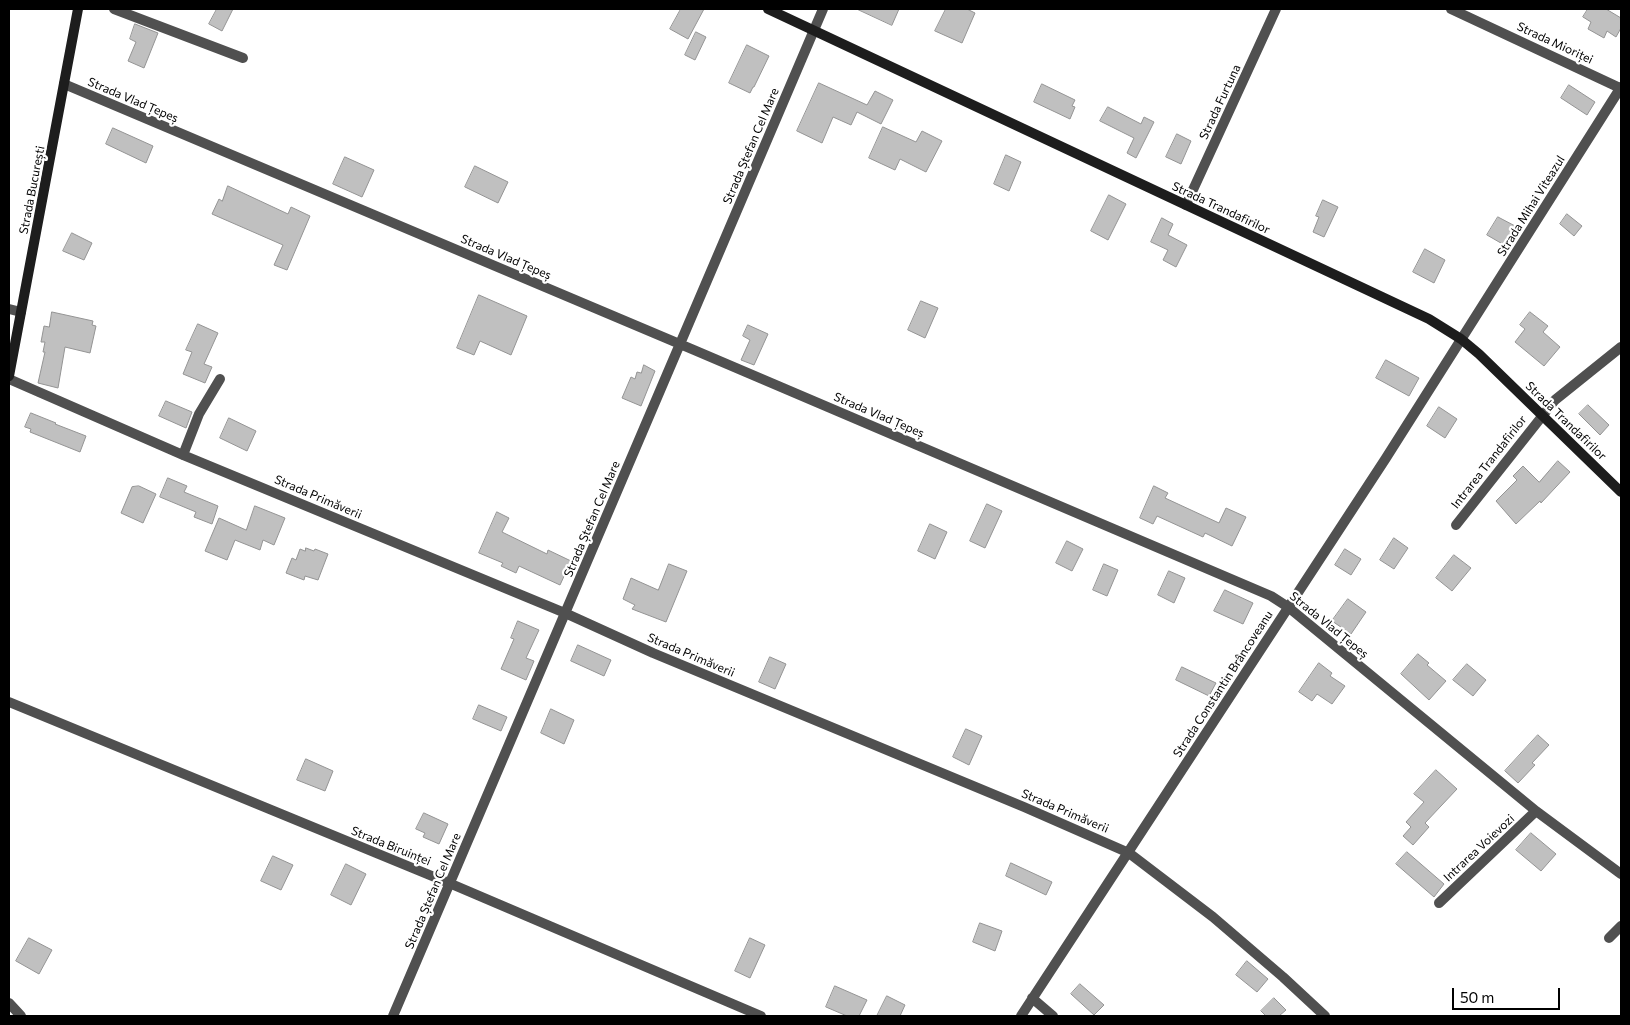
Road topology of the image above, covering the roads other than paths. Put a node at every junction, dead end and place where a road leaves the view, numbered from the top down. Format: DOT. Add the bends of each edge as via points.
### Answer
graph roads {
  1 [pos="78,9"];
  2 [pos="114,9"];
  3 [pos="768,9"];
  4 [pos="823,9"];
  5 [pos="1276,9"];
  6 [pos="1451,9"];
  7 [pos="813,30"];
  8 [pos="243,58"];
  9 [pos="64,84"];
  10 [pos="1621,88"];
  11 [pos="1186,205"];
  12 [pos="9,309"];
  13 [pos="21,312"];
  14 [pos="1461,339"];
  15 [pos="680,344"];
  16 [pos="1621,347"];
  17 [pos="9,377"];
  18 [pos="220,379"];
  19 [pos="1542,415"];
  20 [pos="184,455"];
  21 [pos="1621,492"];
  22 [pos="1456,525"];
  23 [pos="1288,607"];
  24 [pos="565,613"];
  25 [pos="9,702"];
  26 [pos="1536,811"];
  27 [pos="1128,853"];
  28 [pos="1621,874"];
  29 [pos="449,883"];
  30 [pos="1439,903"];
  31 [pos="1621,926"];
  32 [pos="1609,938"];
  33 [pos="1032,998"];
  34 [pos="9,1002"];
  35 [pos="21,1016"];
  36 [pos="393,1016"];
  37 [pos="761,1016"];
  38 [pos="1021,1016"];
  39 [pos="1053,1016"];
  40 [pos="1325,1016"];
  1 -- 9 [label="main road, Strada București"];
  2 -- 8 [label="street"];
  3 -- 7 [label="main road, Strada Trandafirilor"];
  4 -- 7 [label="street, Strada Ștefan Cel Mare"];
  5 -- 11 [label="street, Strada Furtuna"];
  6 -- 10 [label="street, Strada Mioriței"];
  7 -- 11 [label="main road, Strada Trandafirilor"];
  7 -- 15 [label="street, Strada Ștefan Cel Mare"];
  9 -- 13 [label="main road, Strada București"];
  9 -- 15 [label="street, Strada Vlad Țepeș"];
  10 -- 14 [label="street, Strada Mihai Viteazul"];
  11 -- 14 [label="main road, Strada Trandafirilor" via="1429,319"];
  12 -- 13 [label="street"];
  13 -- 17 [label="main road, Strada București"];
  14 -- 19 [label="main road, Strada Trandafirilor"];
  14 -- 23 [label="street, Strada Constantin Brâncoveanu"];
  15 -- 23 [label="street, Strada Vlad Țepeș" via="1262,592"];
  15 -- 24 [label="street, Strada Ștefan Cel Mare"];
  16 -- 19 [label="street, Intrarea Trandafirilor" via="1555,400"];
  17 -- 20 [label="street, Strada Primăverii"];
  18 -- 20 [label="street" via="199,414"];
  19 -- 21 [label="main road, Strada Trandafirilor"];
  19 -- 22 [label="street, Intrarea Trandafirilor"];
  20 -- 24 [label="street, Strada Primăverii"];
  23 -- 26 [label="street, Strada Vlad Țepeș"];
  23 -- 27 [label="street, Strada Constantin Brâncoveanu"];
  24 -- 27 [label="street, Strada Primăverii"];
  24 -- 29 [label="street, Strada Ștefan Cel Mare"];
  25 -- 29 [label="street, Strada Biruinței"];
  26 -- 28 [label="street, Strada Vlad Țepeș"];
  26 -- 30 [label="street, Intrarea Voievozi"];
  27 -- 33 [label="street, Strada Constantin Brâncoveanu"];
  27 -- 40 [label="street, Strada Primăverii" via="1213,917"];
  29 -- 36 [label="street, Strada Ștefan Cel Mare"];
  29 -- 37 [label="street, Strada Biruinței"];
  31 -- 32 [label="street"];
  33 -- 38 [label="street, Strada Constantin Brâncoveanu"];
  33 -- 39 [label="street"];
  34 -- 35 [label="street"];
}
